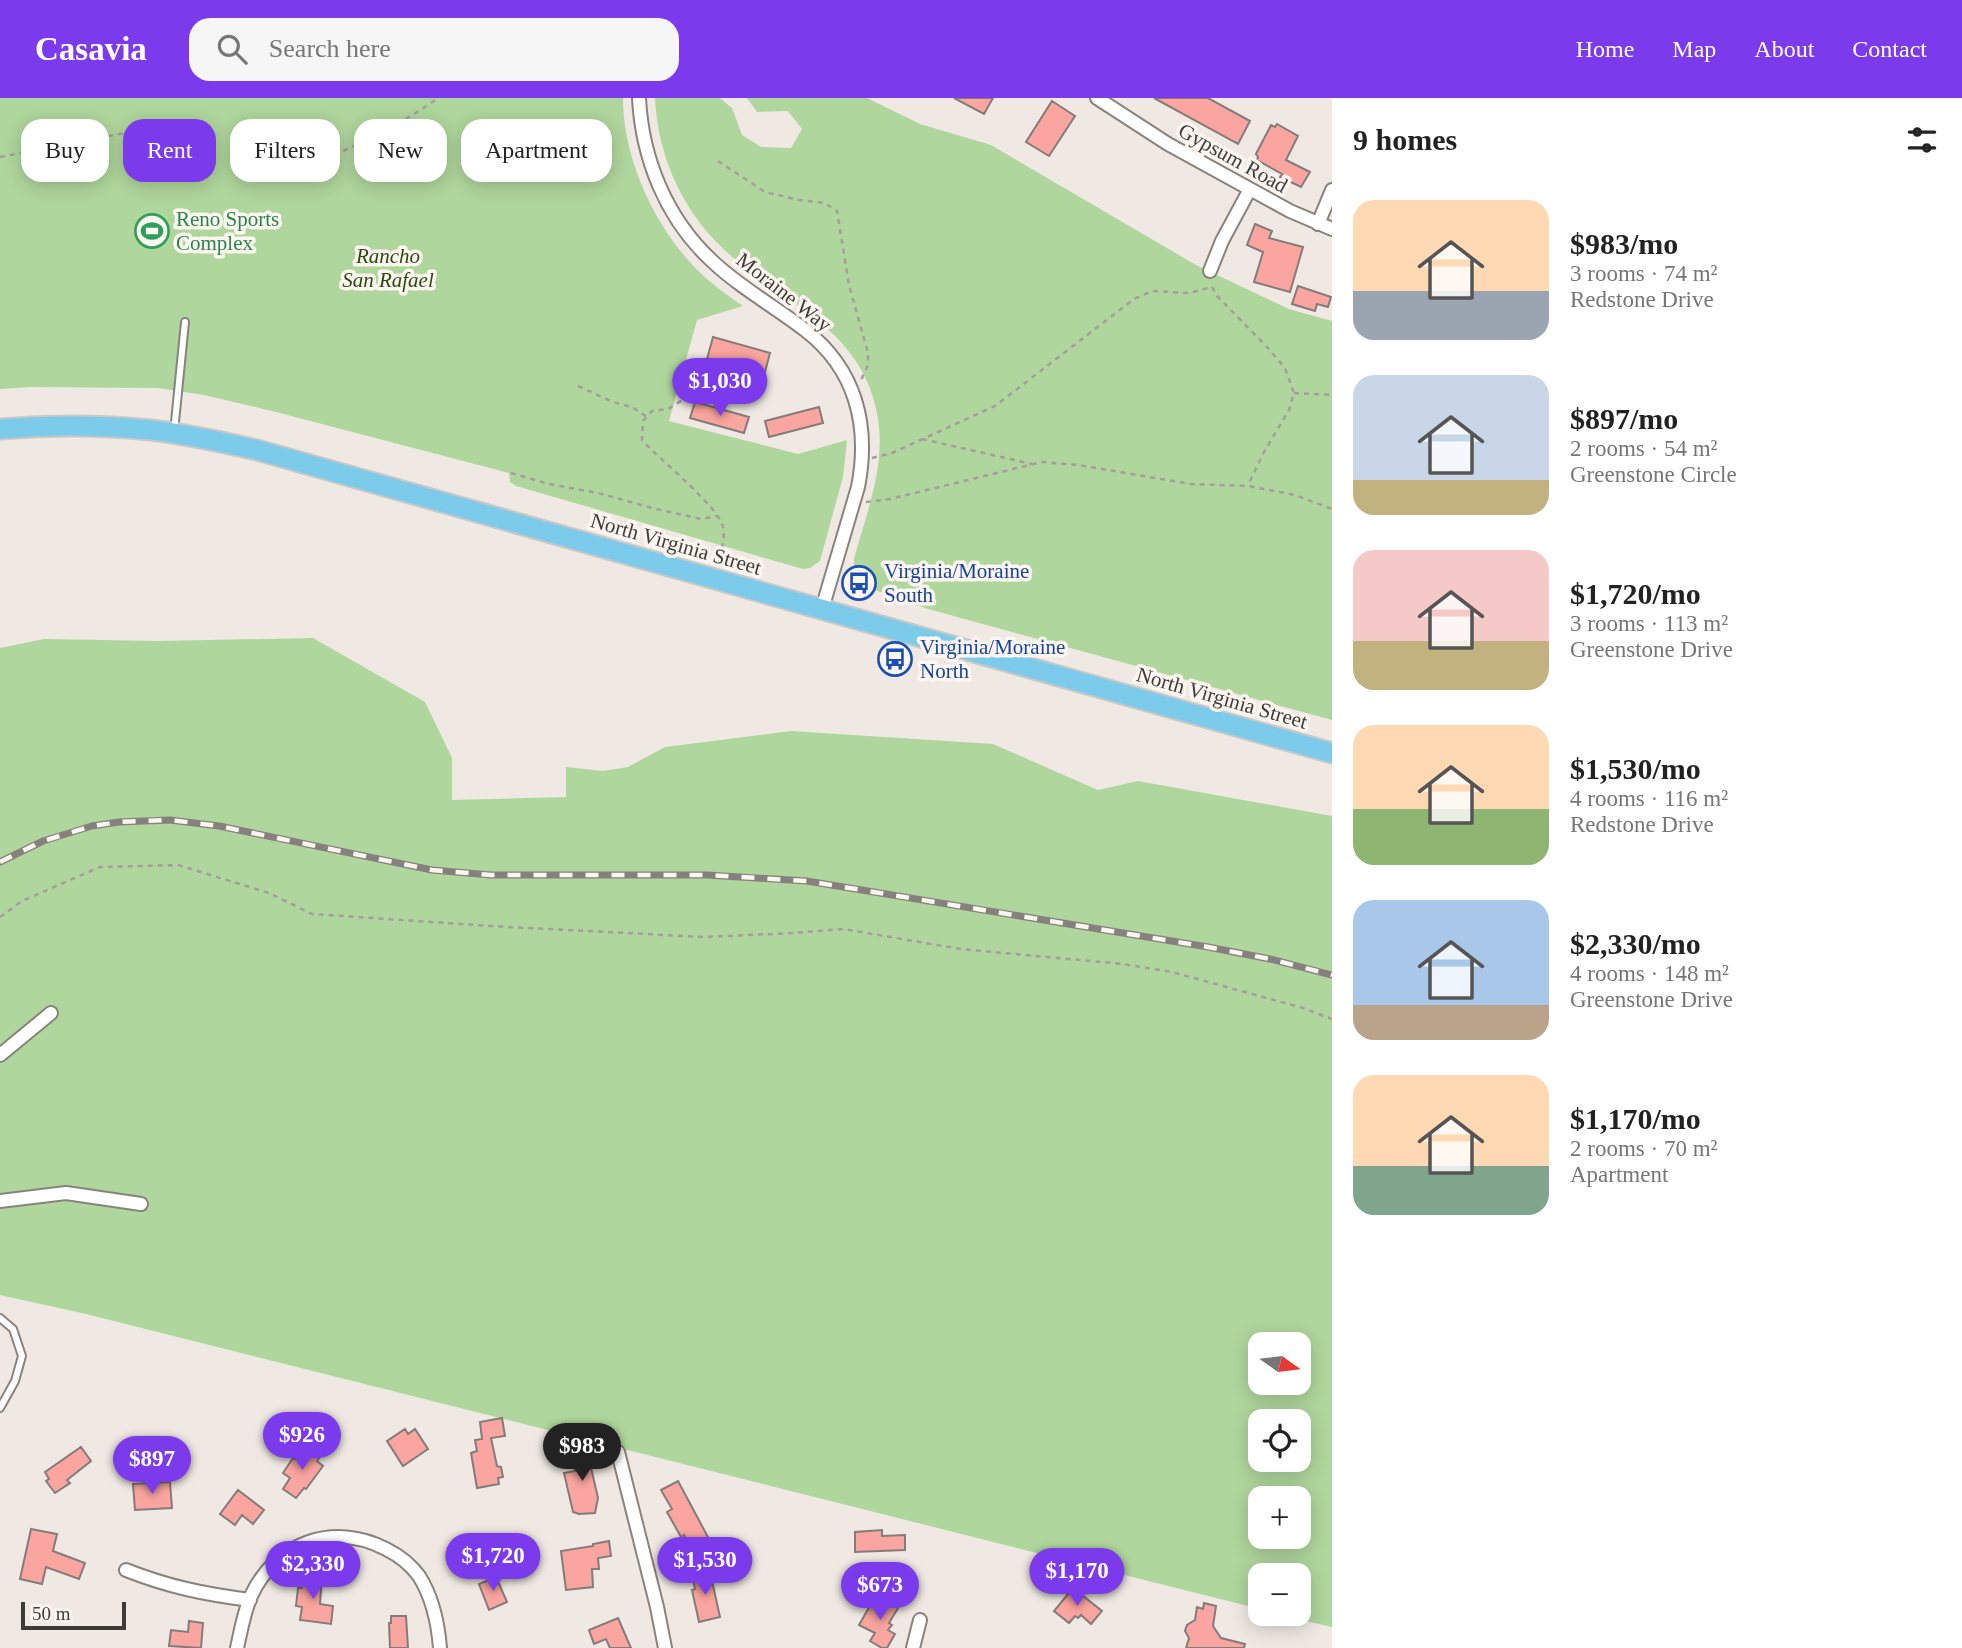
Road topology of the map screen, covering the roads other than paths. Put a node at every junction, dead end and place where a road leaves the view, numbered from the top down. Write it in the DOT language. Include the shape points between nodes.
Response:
graph roads {
  1 [pos="639,98"];
  2 [pos="1097,98"];
  3 [pos="1251,189"];
  4 [pos="1332,190"];
  5 [pos="1318,224"];
  6 [pos="1332,229"];
  7 [pos="1210,271"];
  8 [pos="185,322"];
  9 [pos="0,429"];
  10 [pos="173,434"];
  11 [pos="822,609"];
  12 [pos="1332,753"];
  13 [pos="51,1013"];
  14 [pos="0,1055"];
  15 [pos="0,1201"];
  16 [pos="141,1204"];
  17 [pos="0,1318"];
  18 [pos="0,1408"];
  19 [pos="618,1452"];
  20 [pos="126,1570"];
  21 [pos="250,1600"];
  22 [pos="920,1620"];
  23 [pos="237,1648"];
  24 [pos="440,1648"];
  25 [pos="665,1648"];
  26 [pos="914,1648"];
  1 -- 11 [label="street, Moraine Way" via="652,170 676,217 709,259 820,343 849,384 862,425 860,478"];
  2 -- 3 [label="street, Gypsum Road"];
  3 -- 5 [label="street, Gypsum Road"];
  3 -- 7 [label="street"];
  4 -- 5 [label="street"];
  5 -- 6 [label="street, Gypsum Road"];
  8 -- 10 [label="lane"];
  9 -- 10 [label="main road, North Virginia Street" via="117,427"];
  10 -- 11 [label="main road, North Virginia Street" via="284,457"];
  11 -- 12 [label="main road, North Virginia Street"];
  13 -- 14 [label="street"];
  15 -- 16 [label="street" via="66,1193"];
  17 -- 18 [label="lane" via="13,1329 22,1356"];
  19 -- 25 [label="street"];
  20 -- 21 [label="street" via="178,1588"];
  21 -- 23 [label="street"];
  21 -- 24 [label="street" via="262,1577 296,1547 333,1535 374,1542 395,1553 418,1575 436,1618"];
  22 -- 26 [label="street"];
}
